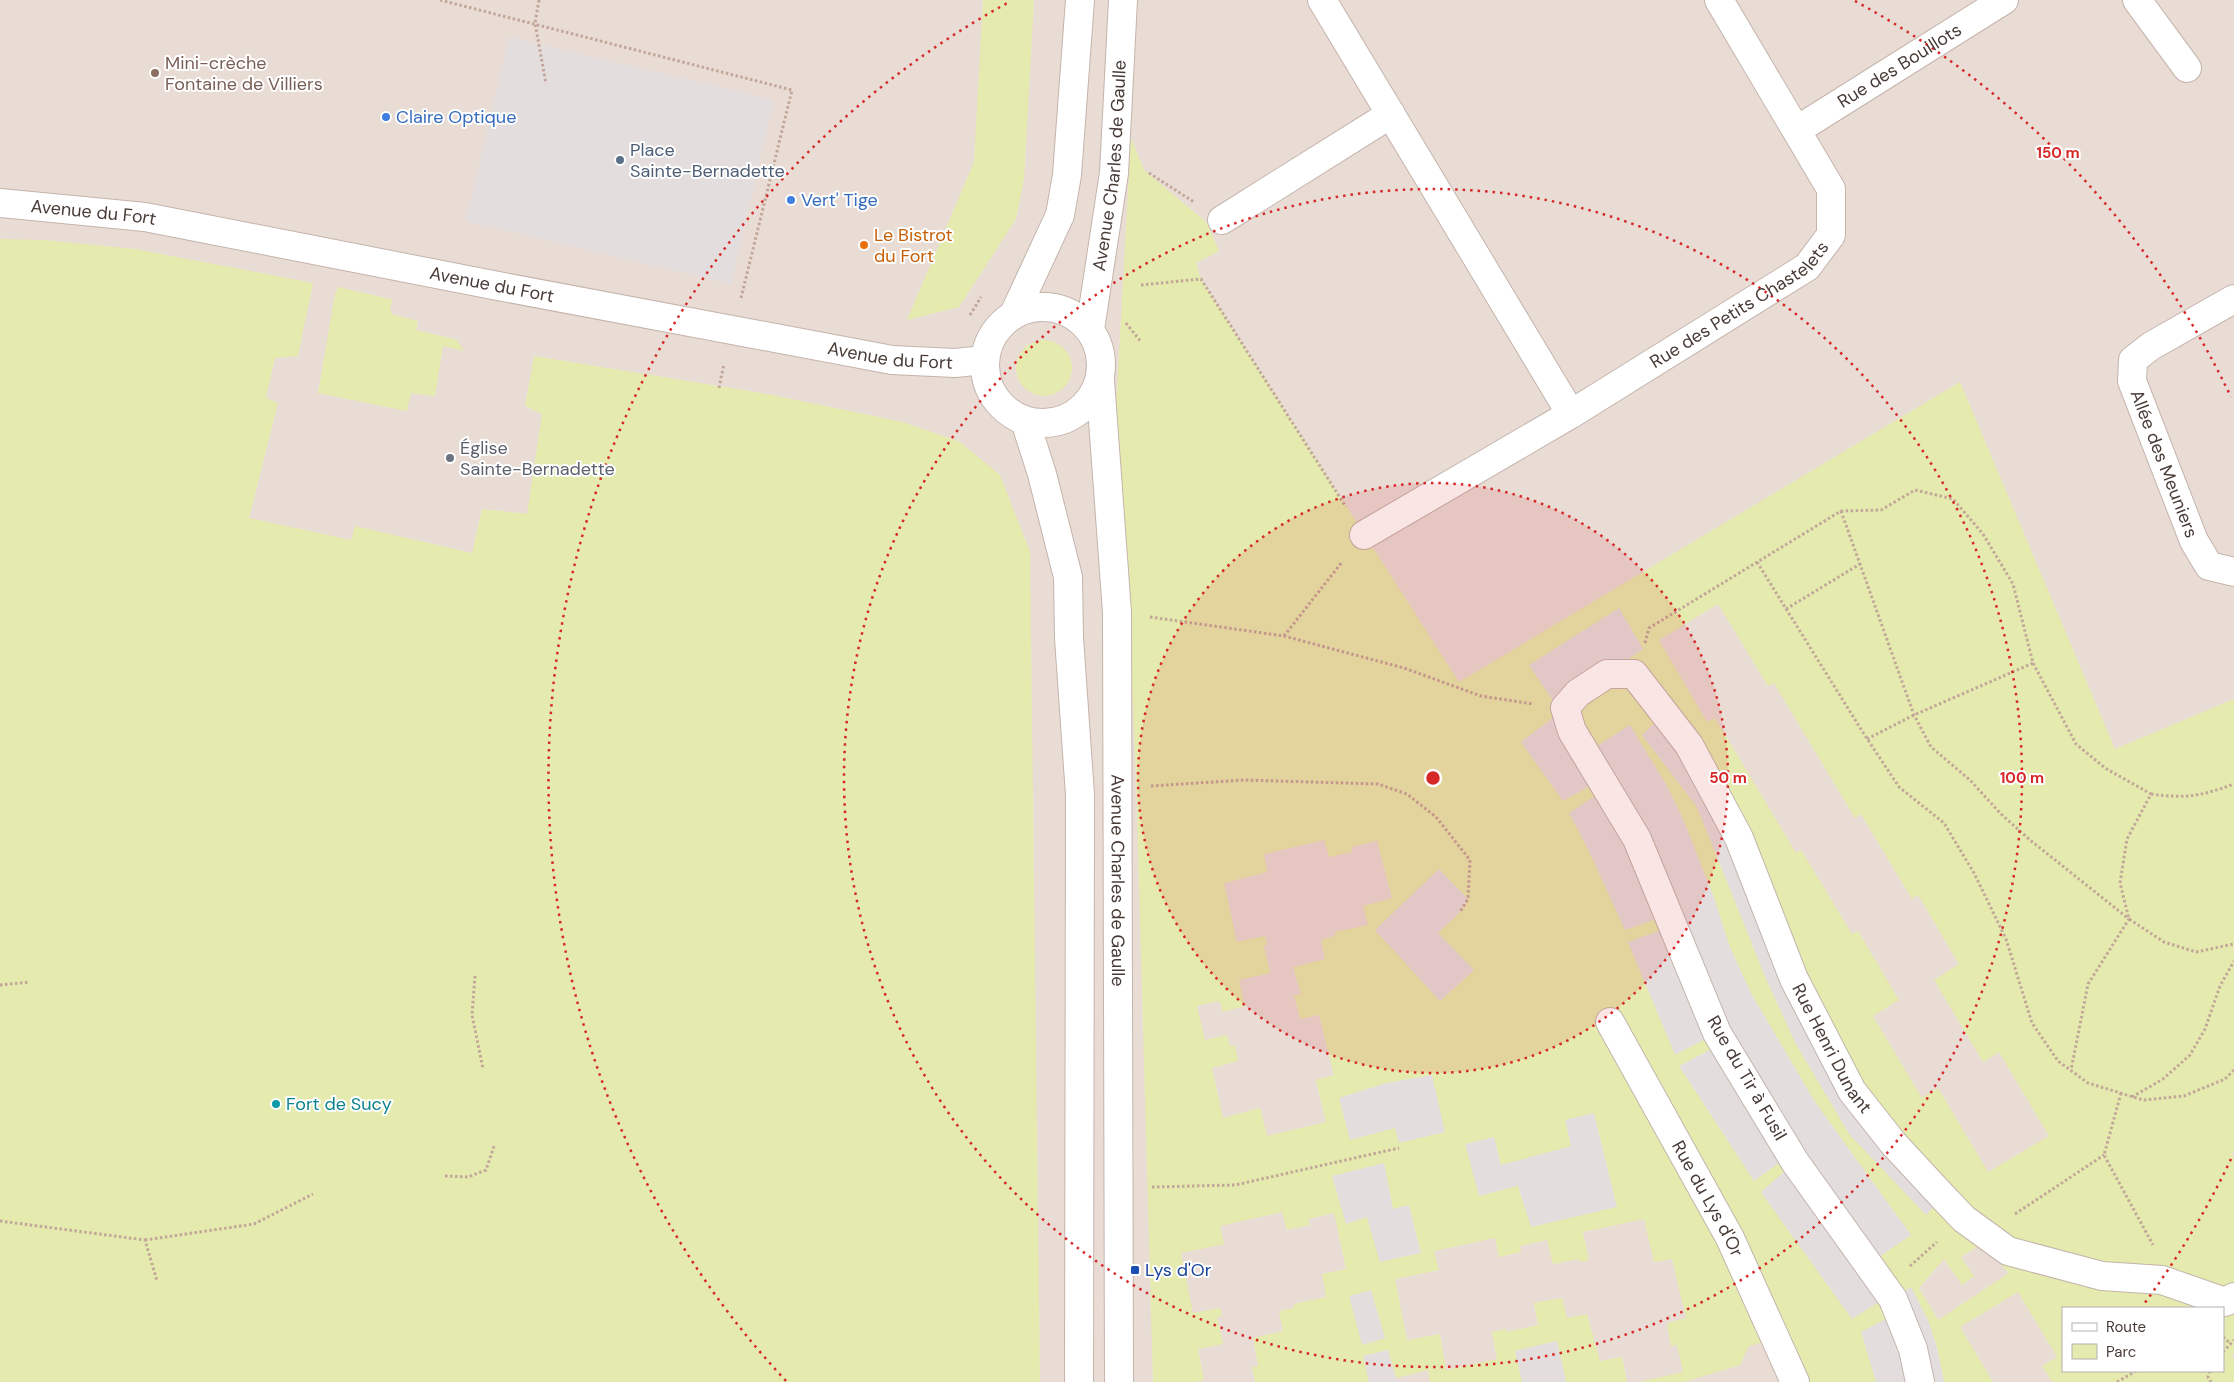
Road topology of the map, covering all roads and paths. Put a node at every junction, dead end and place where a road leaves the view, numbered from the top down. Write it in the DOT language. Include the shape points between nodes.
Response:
graph roads {
  1 [pos="440,0"];
  2 [pos="539,0"];
  3 [pos="1080,0"];
  4 [pos="1123,0"];
  5 [pos="1322,0"];
  6 [pos="1719,0"];
  7 [pos="2004,0"];
  8 [pos="2137,0"];
  9 [pos="535,23"];
  10 [pos="2187,68"];
  11 [pos="546,84"];
  12 [pos="1390,114"];
  13 [pos="1797,130"];
  14 [pos="1144,170"];
  15 [pos="0,203"];
  16 [pos="1222,220"];
  17 [pos="1141,285"];
  18 [pos="984,293"];
  19 [pos="2234,299"];
  20 [pos="1014,314"];
  21 [pos="970,315"];
  22 [pos="733,329"];
  23 [pos="1090,329"];
  24 [pos="984,360"];
  25 [pos="1100,380"];
  26 [pos="719,388"];
  27 [pos="1570,414"];
  28 [pos="1025,421"];
  29 [pos="1841,510"];
  30 [pos="1364,535"];
  31 [pos="1757,562"];
  32 [pos="1860,564"];
  33 [pos="2234,572"];
  34 [pos="1786,609"];
  35 [pos="1117,612"];
  36 [pos="1284,636"];
  37 [pos="2033,663"];
  38 [pos="1634,674"];
  39 [pos="1565,708"];
  40 [pos="1914,715"];
  41 [pos="1867,739"];
  42 [pos="2234,784"];
  43 [pos="1150,786"];
  44 [pos="2151,794"];
  45 [pos="1460,912"];
  46 [pos="2129,919"];
  47 [pos="2234,944"];
  48 [pos="2234,961"];
  49 [pos="474,976"];
  50 [pos="29,982"];
  51 [pos="0,985"];
  52 [pos="1610,1022"];
  53 [pos="483,1069"];
  54 [pos="2071,1070"];
  55 [pos="2234,1070"];
  56 [pos="2121,1093"];
  57 [pos="2132,1097"];
  58 [pos="494,1146"];
  59 [pos="1399,1148"];
  60 [pos="2104,1155"];
  61 [pos="445,1176"];
  62 [pos="1119,1188"];
  63 [pos="313,1194"];
  64 [pos="0,1221"];
  65 [pos="1975,1226"];
  66 [pos="146,1240"];
  67 [pos="2162,1280"];
  68 [pos="157,1281"];
  69 [pos="1885,1288"];
  70 [pos="2231,1304"];
  71 [pos="2224,1338"];
  72 [pos="2234,1340"];
  73 [pos="2231,1344"];
  74 [pos="2224,1351"];
  75 [pos="2135,1372"];
  76 [pos="2125,1380"];
  77 [pos="1079,1382"];
  78 [pos="1119,1382"];
  79 [pos="1795,1382"];
  80 [pos="1920,1382"];
  81 [pos="2117,1382"];
  1 -- 9 [label="path"];
  2 -- 9 [label="path"];
  3 -- 20 [label="street" via="1068,156 1060,215"];
  4 -- 23 [label="street, Avenue Charles de Gaulle" via="1114,173"];
  5 -- 12 [label="street"];
  6 -- 13 [label="street, Rue des Petits Chastelets"];
  7 -- 13 [label="street, Rue des Bouillots"];
  8 -- 10 [label="street"];
  9 -- 11 [label="path"];
  9 -- 22 [label="path" via="792,90"];
  12 -- 16 [label="street"];
  12 -- 27 [label="street"];
  13 -- 27 [label="street, Rue des Petits Chastelets" via="1831,189 1831,235 1807,267"];
  14 -- 16 [label="path"];
  15 -- 22 [label="street, Avenue du Fort" via="145,217"];
  17 -- 30 [label="path" via="1201,279"];
  18 -- 21 [label="path"];
  19 -- 33 [label="street, Allée des Meuniers" via="2151,346 2133,360 2132,381 2194,541 2209,566"];
  20 -- 23 [label="street" via="1041,306 1060,309 1076,316"];
  20 -- 24 [label="street" via="993,334"];
  22 -- 24 [label="street, Avenue du Fort" via="892,360 955,363"];
  22 -- 26 [label="path"];
  23 -- 25 [label="street" via="1102,362"];
  24 -- 28 [label="street" via="988,386 996,401 1009,414"];
  25 -- 28 [label="street" via="1092,397 1071,416 1044,424"];
  25 -- 35 [label="street, Avenue Charles de Gaulle"];
  27 -- 30 [label="street, Rue des Petits Chastelets"];
  28 -- 77 [label="street" via="1068,577 1080,796"];
  29 -- 31 [label="path"];
  29 -- 32 [label="path"];
  29 -- 37 [label="path" via="1881,510 1915,490 1953,499 1984,534 2013,584"];
  30 -- 36 [label="path"];
  31 -- 34 [label="path"];
  31 -- 38 [label="path" via="1649,628"];
  32 -- 34 [label="path"];
  32 -- 40 [label="path"];
  34 -- 41 [label="path"];
  35 -- 36 [label="path"];
  35 -- 62 [label="street, Avenue Charles de Gaulle"];
  36 -- 39 [label="path" via="1404,668 1481,696"];
  37 -- 40 [label="path"];
  37 -- 44 [label="path" via="2076,744 2105,768"];
  38 -- 39 [label="street" via="1607,674 1578,692"];
  38 -- 65 [label="street, Rue Henri Dunant" via="1689,745 1739,838 1794,979 1852,1091 1893,1144"];
  39 -- 69 [label="street, Rue du Tir à Fusil" via="1572,731 1637,839 1718,1033 1795,1162"];
  40 -- 41 [label="path"];
  40 -- 46 [label="path" via="1931,747 1970,780 2001,814"];
  41 -- 54 [label="path" via="1899,787 1944,823 1974,873 2006,939 2032,1023 2058,1061"];
  42 -- 44 [label="path" via="2209,793 2179,798"];
  43 -- 45 [label="path" via="1263,780 1378,784 1407,794 1436,817 1470,860 1468,899"];
  44 -- 46 [label="path" via="2127,839 2120,883"];
  46 -- 47 [label="path" via="2164,942 2196,952"];
  46 -- 54 [label="path" via="2088,984"];
  48 -- 57 [label="path" via="2220,986 2205,1029 2190,1055 2163,1079"];
  49 -- 53 [label="path" via="472,1015"];
  50 -- 51 [label="path"];
  52 -- 79 [label="street, Rue du Lys d'Or" via="1730,1238"];
  54 -- 56 [label="path" via="2088,1083"];
  55 -- 57 [label="path" via="2225,1079 2184,1096 2143,1100"];
  56 -- 57 [label="path"];
  56 -- 60 [label="path"];
  58 -- 61 [label="path" via="486,1170 468,1177"];
  59 -- 62 [label="path" via="1235,1185"];
  60 -- 65 [label="path"];
  60 -- 67 [label="path" via="2155,1249"];
  62 -- 78 [label="street, Avenue Charles de Gaulle"];
  63 -- 66 [label="path" via="254,1224"];
  64 -- 66 [label="path"];
  65 -- 67 [label="street, Rue Henri Dunant" via="2008,1251 2102,1276"];
  65 -- 69 [label="path"];
  66 -- 68 [label="path"];
  67 -- 70 [label="street, Rue Henri Dunant"];
  69 -- 80 [label="street, Rue du Tir à Fusil" via="1899,1311 1913,1349"];
  71 -- 73 [label="path"];
  72 -- 73 [label="path"];
  73 -- 74 [label="path"];
  75 -- 76 [label="path"];
  76 -- 81 [label="path"];
}
